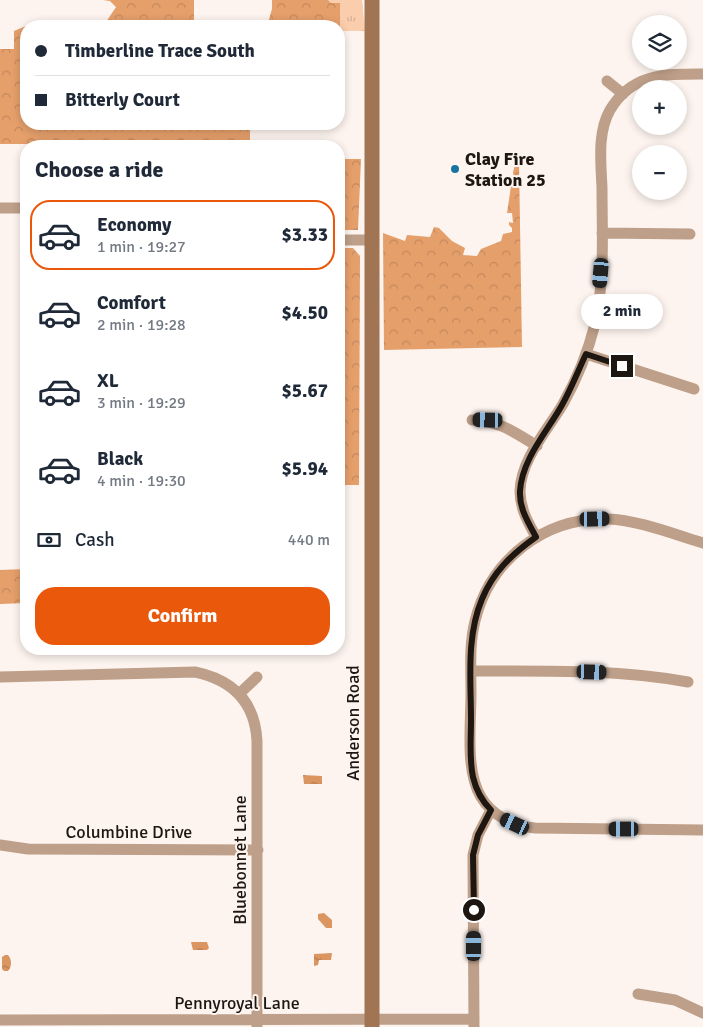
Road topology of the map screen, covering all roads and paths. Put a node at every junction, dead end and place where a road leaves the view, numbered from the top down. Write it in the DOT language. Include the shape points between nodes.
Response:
graph roads {
  1 [pos="372,0"];
  2 [pos="703,74"];
  3 [pos="608,81"];
  4 [pos="622,94"];
  5 [pos="0,208"];
  6 [pos="20,208"];
  7 [pos="602,233"];
  8 [pos="690,234"];
  9 [pos="345,240"];
  10 [pos="372,240"];
  11 [pos="586,354"];
  12 [pos="694,390"];
  13 [pos="472,420"];
  14 [pos="537,446"];
  15 [pos="536,537"];
  16 [pos="703,542"];
  17 [pos="471,671"];
  18 [pos="0,677"];
  19 [pos="257,677"];
  20 [pos="688,682"];
  21 [pos="241,696"];
  22 [pos="491,810"];
  23 [pos="703,830"];
  24 [pos="0,845"];
  25 [pos="258,850"];
  26 [pos="638,994"];
  27 [pos="703,1013"];
  28 [pos="0,1020"];
  29 [pos="474,1023"];
  30 [pos="258,1024"];
  31 [pos="372,1024"];
  1 -- 10 [label="street, Anderson Road"];
  2 -- 4 [label="street" via="652,77"];
  3 -- 4 [label="street"];
  4 -- 7 [label="street" via="610,112 603,132"];
  5 -- 6 [label="street"];
  7 -- 8 [label="street"];
  7 -- 11 [label="street" via="598,307"];
  9 -- 10 [label="street"];
  10 -- 31 [label="street, Anderson Road"];
  11 -- 12 [label="street"];
  11 -- 14 [label="street"];
  13 -- 14 [label="street" via="498,423"];
  14 -- 15 [label="street" via="525,468 520,490 523,513"];
  15 -- 16 [label="street" via="568,524 608,519"];
  15 -- 17 [label="street" via="503,564 487,587 473,628"];
  17 -- 20 [label="street" via="605,672"];
  17 -- 22 [label="street" via="471,765 481,797"];
  18 -- 21 [label="street" via="194,672 222,681"];
  19 -- 21 [label="street"];
  21 -- 25 [label="street, Bluebonnet Lane" via="257,729"];
  22 -- 23 [label="street" via="515,824 535,828"];
  22 -- 29 [label="street" via="478,835 473,855"];
  24 -- 25 [label="street, Columbine Drive" via="28,850"];
  25 -- 30 [label="street, Bluebonnet Lane"];
  26 -- 27 [label="street" via="675,1000"];
  28 -- 30 [label="street, Pennyroyal Lane"];
  29 -- 31 [label="street, Pennyroyal Lane"];
  30 -- 31 [label="street, Pennyroyal Lane"];
}
